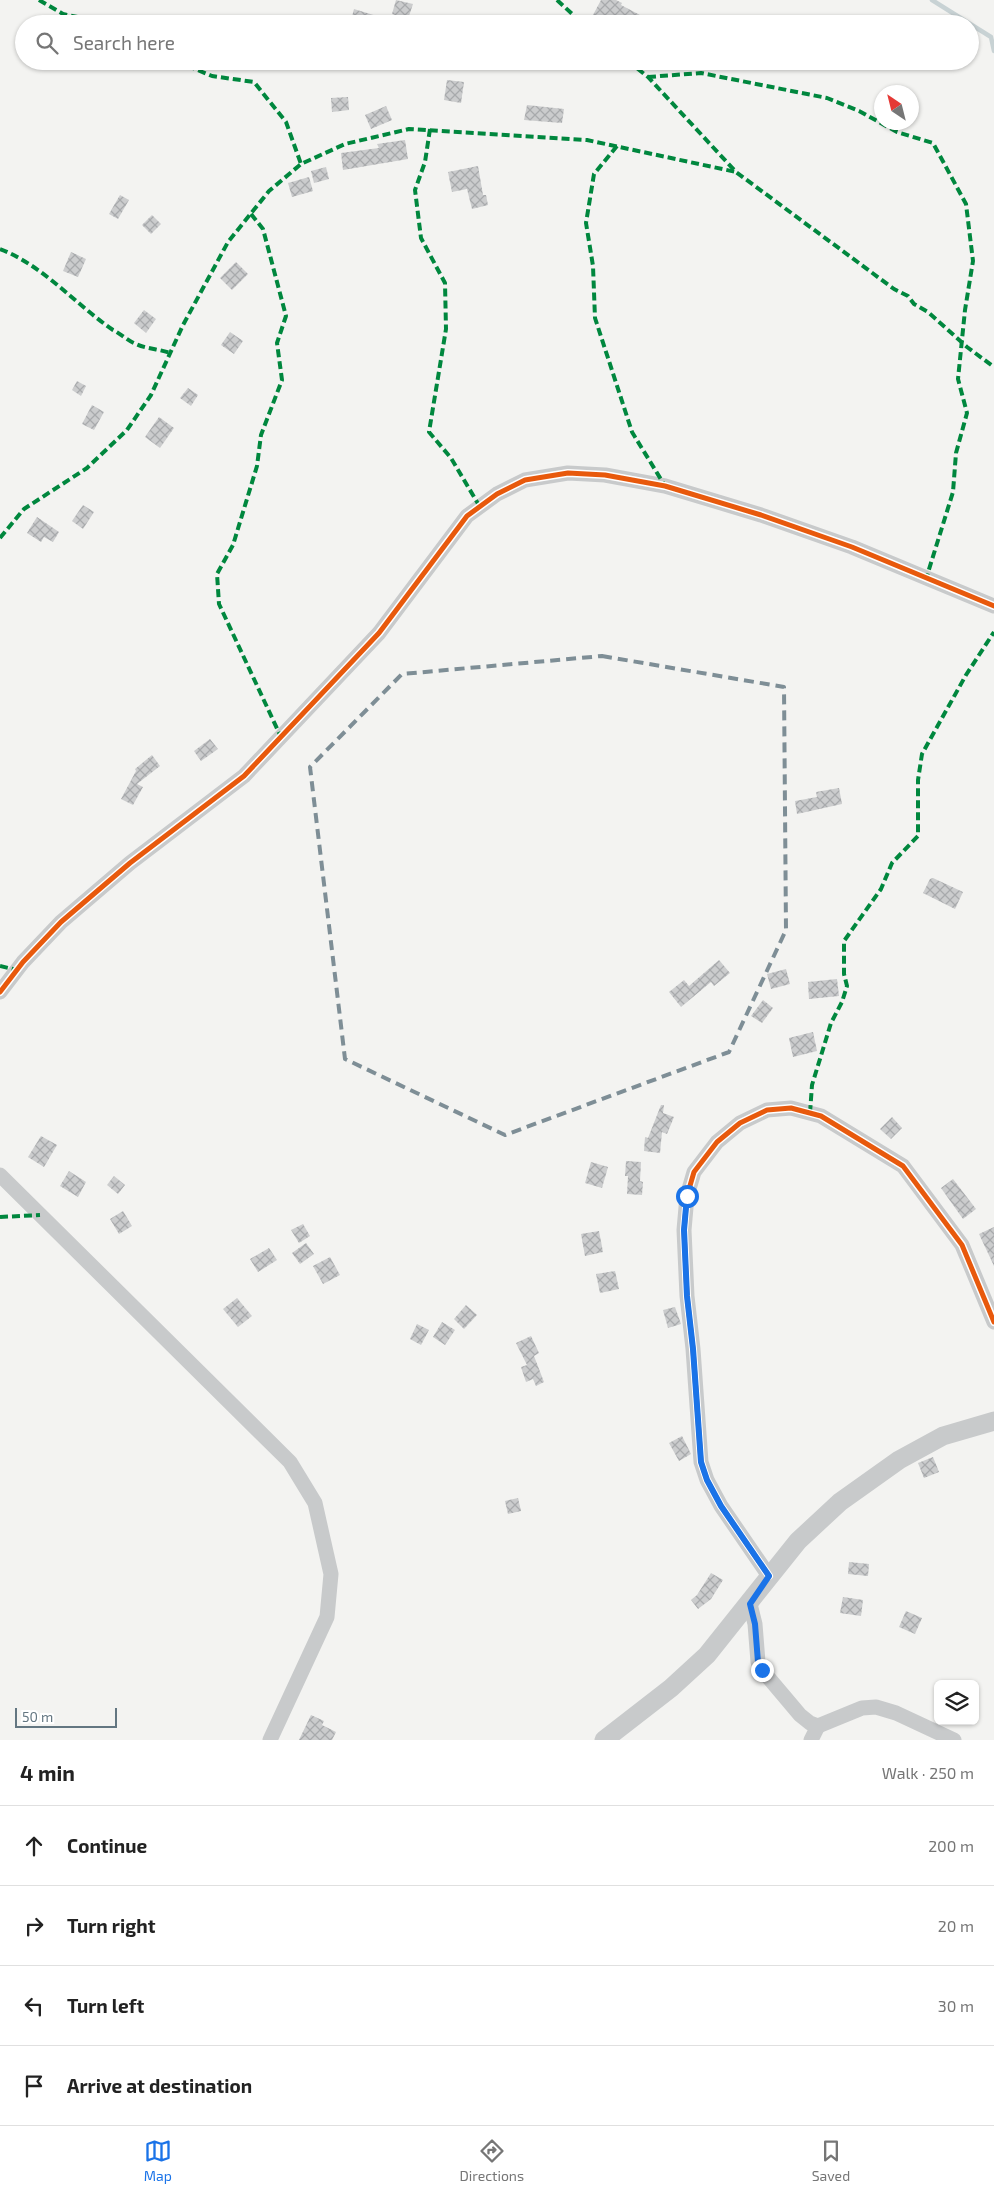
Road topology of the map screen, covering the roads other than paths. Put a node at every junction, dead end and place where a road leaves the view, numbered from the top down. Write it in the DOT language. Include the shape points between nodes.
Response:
graph roads {
  1 [pos="994,606"];
  2 [pos="0,992"];
  3 [pos="0,1175"];
  4 [pos="994,1322"];
  5 [pos="994,1422"];
  6 [pos="769,1576"];
  7 [pos="750,1604"];
  8 [pos="818,1726"];
  9 [pos="270,1740"];
  10 [pos="604,1740"];
  11 [pos="811,1740"];
  12 [pos="954,1740"];
  1 -- 2 [label="street" via="852,547 665,486 605,475 568,474 525,480 496,494 467,516 379,633 244,776 130,863 61,922"];
  3 -- 9 [label="street" via="290,1462 315,1504 331,1574 326,1617"];
  4 -- 6 [label="street" via="962,1245 903,1166 821,1116 791,1108 767,1110 740,1122 717,1142 694,1172 687,1196 684,1230 701,1462 721,1506"];
  5 -- 6 [label="street" via="943,1436 867,1481 798,1542"];
  6 -- 7 [label="street"];
  7 -- 8 [label="street" via="758,1662 762,1670 800,1715"];
  7 -- 10 [label="street" via="707,1655 671,1688"];
  8 -- 11 [label="street"];
  8 -- 12 [label="street" via="862,1708 876,1707"];
}
